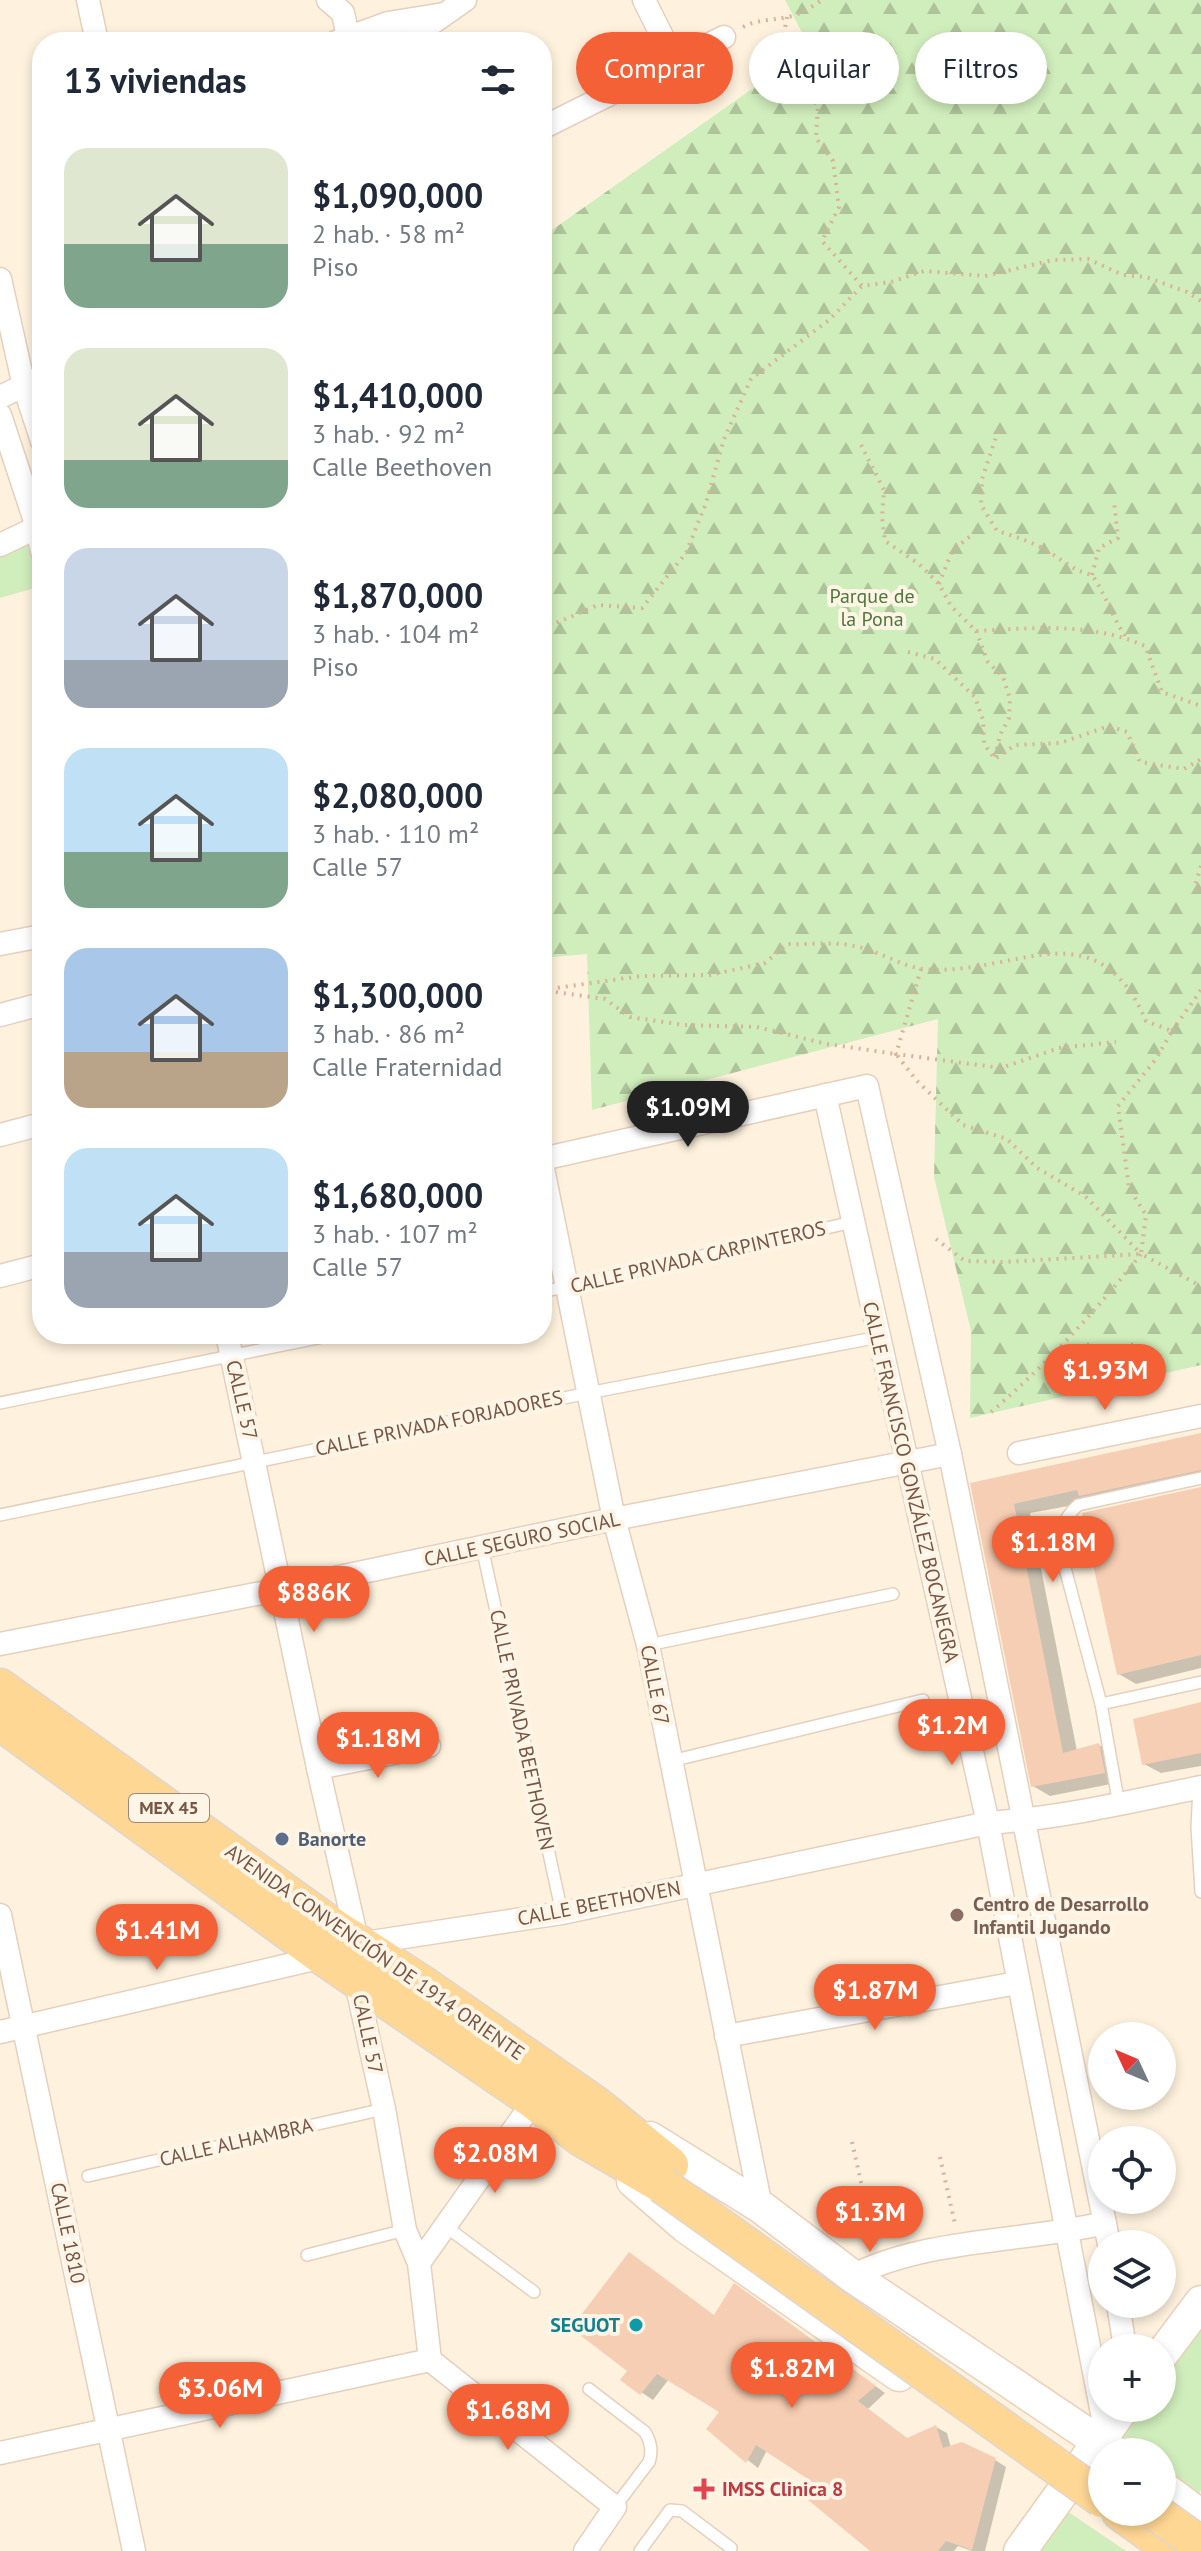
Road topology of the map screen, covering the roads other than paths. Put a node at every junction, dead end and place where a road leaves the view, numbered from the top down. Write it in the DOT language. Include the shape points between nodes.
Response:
graph roads {
  1 [pos="88,0"];
  2 [pos="328,0"];
  3 [pos="644,0"];
  4 [pos="453,5"];
  5 [pos="95,32"];
  6 [pos="344,32"];
  7 [pos="366,32"];
  8 [pos="418,32"];
  9 [pos="660,32"];
  10 [pos="590,104"];
  11 [pos="552,123"];
  12 [pos="0,279"];
  13 [pos="32,379"];
  14 [pos="32,382"];
  15 [pos="0,397"];
  16 [pos="0,415"];
  17 [pos="32,438"];
  18 [pos="5,448"];
  19 [pos="32,508"];
  20 [pos="32,530"];
  21 [pos="0,545"];
  22 [pos="32,938"];
  23 [pos="0,944"];
  24 [pos="32,1007"];
  25 [pos="0,1015"];
  26 [pos="825,1095"];
  27 [pos="32,1127"];
  28 [pos="0,1135"];
  29 [pos="552,1160"];
  30 [pos="552,1214"];
  31 [pos="853,1222"];
  32 [pos="32,1268"];
  33 [pos="0,1276"];
  34 [pos="566,1288"];
  35 [pos="552,1290"];
  36 [pos="879,1337"];
  37 [pos="230,1345"];
  38 [pos="588,1393"];
  39 [pos="0,1403"];
  40 [pos="1201,1416"];
  41 [pos="1019,1453"];
  42 [pos="950,1454"];
  43 [pos="255,1461"];
  44 [pos="908,1463"];
  45 [pos="1201,1478"];
  46 [pos="0,1515"];
  47 [pos="614,1519"];
  48 [pos="482,1547"];
  49 [pos="282,1589"];
  50 [pos="893,1594"];
  51 [pos="0,1644"];
  52 [pos="648,1645"];
  53 [pos="1201,1682"];
  54 [pos="0,1687"];
  55 [pos="923,1700"];
  56 [pos="1101,1704"];
  57 [pos="0,1722"];
  58 [pos="429,1746"];
  59 [pos="671,1761"];
  60 [pos="318,1768"];
  61 [pos="1200,1787"];
  62 [pos="1119,1805"];
  63 [pos="1023,1821"];
  64 [pos="988,1823"];
  65 [pos="1199,1826"];
  66 [pos="696,1884"];
  67 [pos="1201,1892"];
  68 [pos="562,1913"];
  69 [pos="0,1915"];
  70 [pos="323,1957"];
  71 [pos="357,1961"];
  72 [pos="1017,1983"];
  73 [pos="24,2027"];
  74 [pos="0,2032"];
  75 [pos="726,2036"];
  76 [pos="534,2101"];
  77 [pos="595,2104"];
  78 [pos="384,2109"];
  79 [pos="581,2138"];
  80 [pos="666,2175"];
  81 [pos="88,2176"];
  82 [pos="761,2207"];
  83 [pos="444,2226"];
  84 [pos="405,2230"];
  85 [pos="1106,2230"];
  86 [pos="1066,2232"];
  87 [pos="1088,2233"];
  88 [pos="307,2255"];
  89 [pos="419,2263"];
  90 [pos="865,2269"];
  91 [pos="534,2292"];
  92 [pos="1201,2302"];
  93 [pos="1176,2335"];
  94 [pos="430,2360"];
  95 [pos="1019,2387"];
  96 [pos="589,2389"];
  97 [pos="977,2430"];
  98 [pos="110,2431"];
  99 [pos="1102,2438"];
  100 [pos="1102,2438"];
  101 [pos="1108,2438"];
  102 [pos="0,2453"];
  103 [pos="1088,2464"];
  104 [pos="1088,2489"];
  105 [pos="1063,2490"];
  106 [pos="1176,2500"];
  107 [pos="615,2507"];
  108 [pos="1176,2517"];
  109 [pos="1201,2522"];
  110 [pos="1140,2526"];
  111 [pos="731,2548"];
  112 [pos="134,2551"];
  113 [pos="585,2551"];
  114 [pos="640,2551"];
  115 [pos="1020,2551"];
  116 [pos="1151,2551"];
  117 [pos="1176,2551"];
  1 -- 5 [label="street"];
  2 -- 6 [label="street" via="343,13"];
  3 -- 9 [label="street"];
  4 -- 7 [label="street"];
  4 -- 8 [label="street"];
  10 -- 11 [label="street"];
  12 -- 13 [label="street"];
  14 -- 15 [label="street"];
  16 -- 18 [label="street"];
  17 -- 18 [label="street"];
  18 -- 19 [label="street"];
  20 -- 21 [label="street"];
  22 -- 23 [label="street"];
  24 -- 25 [label="street"];
  26 -- 29 [label="street"];
  26 -- 31 [label="street, CALLE FRANCISCO GONZÁLEZ BOCANEGRA"];
  26 -- 42 [label="street, CALLE FRANCISCO GONZÁLEZ BOCANEGRA" via="867,1086"];
  27 -- 28 [label="street"];
  30 -- 34 [label="street, CALLE 67"];
  31 -- 34 [label="lane, CALLE PRIVADA CARPINTEROS"];
  31 -- 36 [label="street, CALLE FRANCISCO GONZÁLEZ BOCANEGRA"];
  32 -- 33 [label="street"];
  34 -- 35 [label="lane, CALLE PRIVADA CARPINTEROS"];
  34 -- 38 [label="street, CALLE 67"];
  36 -- 38 [label="lane, CALLE PRIVADA FORJADORES"];
  36 -- 44 [label="street, CALLE FRANCISCO GONZÁLEZ BOCANEGRA"];
  37 -- 39 [label="lane"];
  37 -- 43 [label="street, CALLE 57"];
  38 -- 43 [label="lane, CALLE PRIVADA FORJADORES"];
  38 -- 47 [label="street, CALLE 67"];
  40 -- 41 [label="street"];
  42 -- 44 [label="street, CALLE SEGURO SOCIAL"];
  42 -- 63 [label="street, CALLE FRANCISCO GONZÁLEZ BOCANEGRA"];
  43 -- 46 [label="lane, CALLE PRIVADA FORJADORES"];
  43 -- 49 [label="street, CALLE 57"];
  44 -- 47 [label="street, CALLE SEGURO SOCIAL"];
  44 -- 64 [label="street, CALLE FRANCISCO GONZÁLEZ BOCANEGRA"];
  45 -- 56 [label="lane" via="1078,1505 1067,1516 1060,1532 1061,1553"];
  47 -- 48 [label="street, CALLE SEGURO SOCIAL"];
  47 -- 52 [label="street, CALLE 67"];
  48 -- 49 [label="street, CALLE SEGURO SOCIAL"];
  48 -- 68 [label="lane, CALLE PRIVADA BEETHOVEN"];
  49 -- 51 [label="street, CALLE SEGURO SOCIAL"];
  49 -- 60 [label="street, CALLE 57"];
  50 -- 52 [label="lane"];
  52 -- 59 [label="street, CALLE 67"];
  53 -- 56 [label="lane"];
  54 -- 71 [label="main road, AVENIDA CONVENCIÓN DE 1914 ORIENTE / MEX 45"];
  55 -- 59 [label="lane"];
  56 -- 62 [label="lane"];
  57 -- 70 [label="main road, AVENIDA CONVENCIÓN DE 1914 ORIENTE / MEX 45"];
  58 -- 60 [label="street"];
  59 -- 66 [label="street, CALLE 67"];
  60 -- 71 [label="street, CALLE 57"];
  61 -- 62 [label="street, CALLE BEETHOVEN"];
  61 -- 65 [label="lane"];
  62 -- 63 [label="street, CALLE BEETHOVEN"];
  63 -- 64 [label="street, CALLE BEETHOVEN"];
  63 -- 85 [label="street, CALLE FRANCISCO GONZÁLEZ BOCANEGRA"];
  64 -- 66 [label="street, CALLE BEETHOVEN"];
  64 -- 72 [label="street, CALLE FRANCISCO GONZÁLEZ BOCANEGRA"];
  65 -- 67 [label="lane"];
  66 -- 68 [label="street, CALLE BEETHOVEN"];
  66 -- 75 [label="street, CALLE 67"];
  68 -- 71 [label="street, CALLE BEETHOVEN"];
  69 -- 73 [label="street, CALLE 1810"];
  70 -- 71 [label="main road, AVENIDA CONVENCIÓN DE 1914 ORIENTE / MEX 45"];
  70 -- 73 [label="street"];
  71 -- 76 [label="main road, AVENIDA CONVENCIÓN DE 1914 ORIENTE / MEX 45"];
  71 -- 77 [label="main road, AVENIDA CONVENCIÓN DE 1914 ORIENTE / MEX 45" via="424,1985"];
  71 -- 78 [label="street, CALLE 57"];
  72 -- 75 [label="street"];
  72 -- 86 [label="street, CALLE FRANCISCO GONZÁLEZ BOCANEGRA"];
  73 -- 74 [label="street"];
  73 -- 98 [label="street, CALLE 1810"];
  75 -- 82 [label="street, CALLE 67"];
  76 -- 79 [label="main road, AVENIDA CONVENCIÓN DE 1914 ORIENTE / MEX 45"];
  76 -- 83 [label="street"];
  77 -- 80 [label="main road, AVENIDA CONVENCIÓN DE 1914 ORIENTE / MEX 45"];
  77 -- 82 [label="main road, AVENIDA CONVENCIÓN DE 1914 ORIENTE"];
  78 -- 81 [label="lane, CALLE ALHAMBRA"];
  78 -- 84 [label="street, CALLE 57"];
  79 -- 80 [label="main road, AVENIDA CONVENCIÓN DE 1914 ORIENTE / MEX 45"];
  79 -- 97 [label="main road, AVENIDA CONVENCIÓN DE 1914 ORIENTE" via="686,2227"];
  80 -- 99 [label="main road, AVENIDA CONVENCIÓN DE 1914 ORIENTE / MEX 45"];
  80 -- 104 [label="main road, AVENIDA CONVENCIÓN DE 1914 ORIENTE / MEX 45, bridge"];
  82 -- 90 [label="main road, AVENIDA CONVENCIÓN DE 1914 ORIENTE"];
  83 -- 89 [label="street"];
  83 -- 91 [label="lane"];
  84 -- 88 [label="lane"];
  84 -- 89 [label="street, CALLE 57"];
  86 -- 87 [label="street"];
  86 -- 90 [label="street" via="959,2246"];
  86 -- 101 [label="street, CALLE FRANCISCO GONZÁLEZ BOCANEGRA"];
  89 -- 94 [label="street, CALLE 57"];
  90 -- 95 [label="main road, AVENIDA CONVENCIÓN DE 1914 ORIENTE"];
  92 -- 93 [label="main road"];
  94 -- 98 [label="street"];
  94 -- 107 [label="street"];
  95 -- 97 [label="main road" via="1019,2397 1004,2421 985,2432"];
  95 -- 100 [label="main road, AVENIDA CONVENCIÓN DE 1914 ORIENTE"];
  96 -- 107 [label="lane" via="650,2441 649,2462"];
  97 -- 105 [label="main road, AVENIDA CONVENCIÓN DE 1914 ORIENTE"];
  98 -- 102 [label="street"];
  98 -- 112 [label="street, CALLE 1810"];
  103 -- 105 [label="main road"];
  105 -- 115 [label="main road"];
  105 -- 116 [label="main road, AVENIDA CONVENCIÓN DE 1914 ORIENTE"];
  106 -- 109 [label="main road"];
  107 -- 113 [label="street"];
  108 -- 109 [label="main road, bridge"];
  109 -- 117 [label="main road"];
  110 -- 117 [label="main road"];
  111 -- 114 [label="lane" via="682,2511 670,2510"];
}
